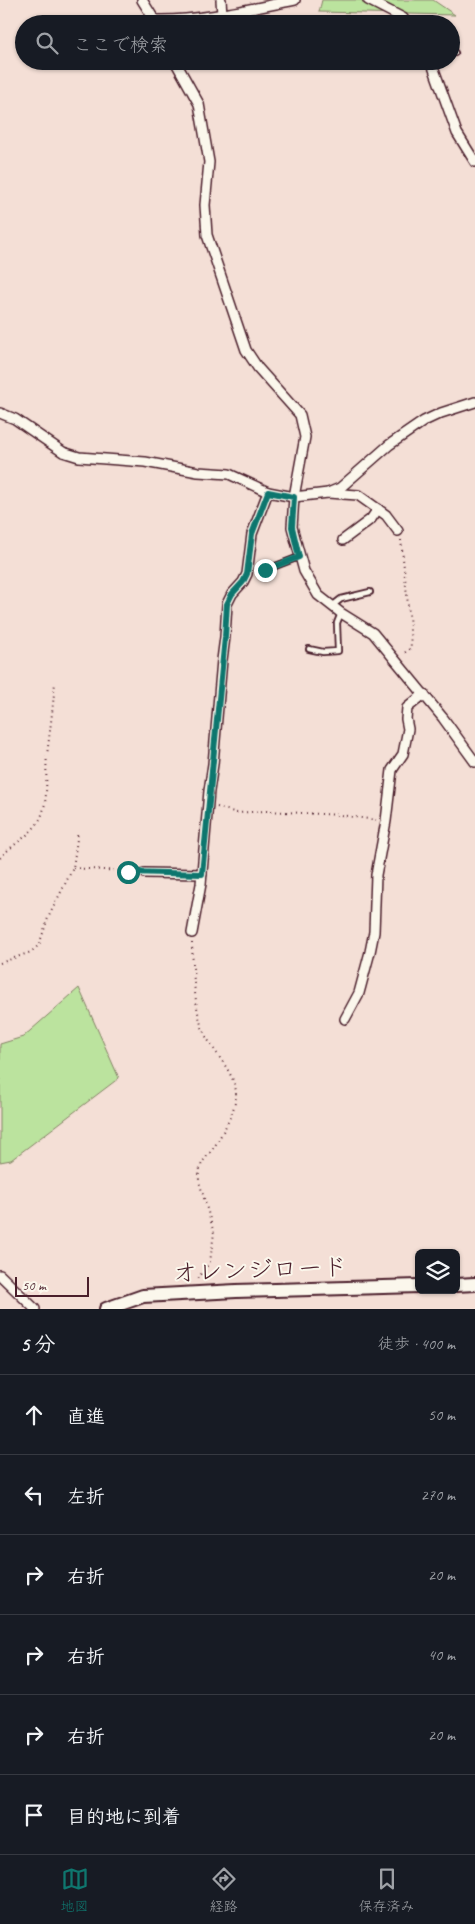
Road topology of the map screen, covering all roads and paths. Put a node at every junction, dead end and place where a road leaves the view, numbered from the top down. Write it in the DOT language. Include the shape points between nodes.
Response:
graph roads {
  1 [pos="142,0"];
  2 [pos="222,0"];
  3 [pos="295,0"];
  4 [pos="368,0"];
  5 [pos="278,2"];
  6 [pos="222,14"];
  7 [pos="152,15"];
  8 [pos="214,15"];
  9 [pos="397,15"];
  10 [pos="180,70"];
  11 [pos="433,70"];
  12 [pos="475,162"];
  13 [pos="475,402"];
  14 [pos="0,413"];
  15 [pos="268,492"];
  16 [pos="328,493"];
  17 [pos="294,497"];
  18 [pos="378,509"];
  19 [pos="398,531"];
  20 [pos="342,540"];
  21 [pos="299,557"];
  22 [pos="265,570"];
  23 [pos="370,592"];
  24 [pos="332,606"];
  25 [pos="341,613"];
  26 [pos="309,649"];
  27 [pos="396,660"];
  28 [pos="54,682"];
  29 [pos="424,694"];
  30 [pos="475,762"];
  31 [pos="207,805"];
  32 [pos="386,821"];
  33 [pos="78,832"];
  34 [pos="0,858"];
  35 [pos="73,868"];
  36 [pos="132,872"];
  37 [pos="144,873"];
  38 [pos="202,874"];
  39 [pos="131,882"];
  40 [pos="192,933"];
  41 [pos="0,962"];
  42 [pos="345,1019"];
  43 [pos="0,1275"];
  44 [pos="475,1284"];
  45 [pos="460,1285"];
  46 [pos="415,1286"];
  47 [pos="194,1293"];
  48 [pos="35,1309"];
  49 [pos="106,1309"];
  1 -- 7 [label="street"];
  2 -- 6 [label="street"];
  3 -- 5 [label="street"];
  4 -- 9 [label="street"];
  5 -- 6 [label="street"];
  6 -- 8 [label="street"];
  10 -- 17 [label="street" via="200,104 209,162 206,235 244,342 258,368 300,415 305,437"];
  11 -- 12 [label="street" via="457,133"];
  13 -- 16 [label="street" via="424,420 389,445 340,488"];
  14 -- 15 [label="street" via="15,419 64,452 79,457 229,474"];
  15 -- 17 [label="street"];
  15 -- 31 [label="street" via="252,534 247,574 227,604"];
  16 -- 17 [label="street"];
  16 -- 18 [label="street" via="358,495"];
  17 -- 21 [label="street" via="292,527"];
  18 -- 19 [label="street"];
  18 -- 20 [label="street" via="371,519"];
  19 -- 27 [label="path" via="403,549 411,648"];
  21 -- 22 [label="lane"];
  21 -- 24 [label="street" via="318,595"];
  23 -- 24 [label="lane" via="340,599"];
  24 -- 25 [label="street"];
  25 -- 26 [label="lane" via="337,623 338,651"];
  25 -- 27 [label="street" via="373,633"];
  27 -- 29 [label="street"];
  28 -- 34 [label="path" via="41,818 29,834"];
  29 -- 30 [label="street"];
  29 -- 32 [label="street" via="407,708 408,728 403,754 392,770"];
  31 -- 32 [label="path" via="237,813 266,811"];
  31 -- 38 [label="street"];
  32 -- 42 [label="street" via="376,875 370,952 359,993"];
  33 -- 35 [label="path"];
  35 -- 36 [label="path"];
  35 -- 41 [label="path" via="48,918 39,945 31,952"];
  36 -- 37 [label="path"];
  36 -- 39 [label="path"];
  37 -- 38 [label="street"];
  38 -- 40 [label="street"];
  40 -- 47 [label="path" via="198,1014 210,1045 229,1072 236,1094 226,1126 206,1155 199,1172 214,1233 210,1262 196,1280"];
  43 -- 48 [label="street"];
  44 -- 45 [label="street"];
  46 -- 47 [label="street, オレンジロード"];
  47 -- 49 [label="street, オレンジロード" via="143,1296"];
}
